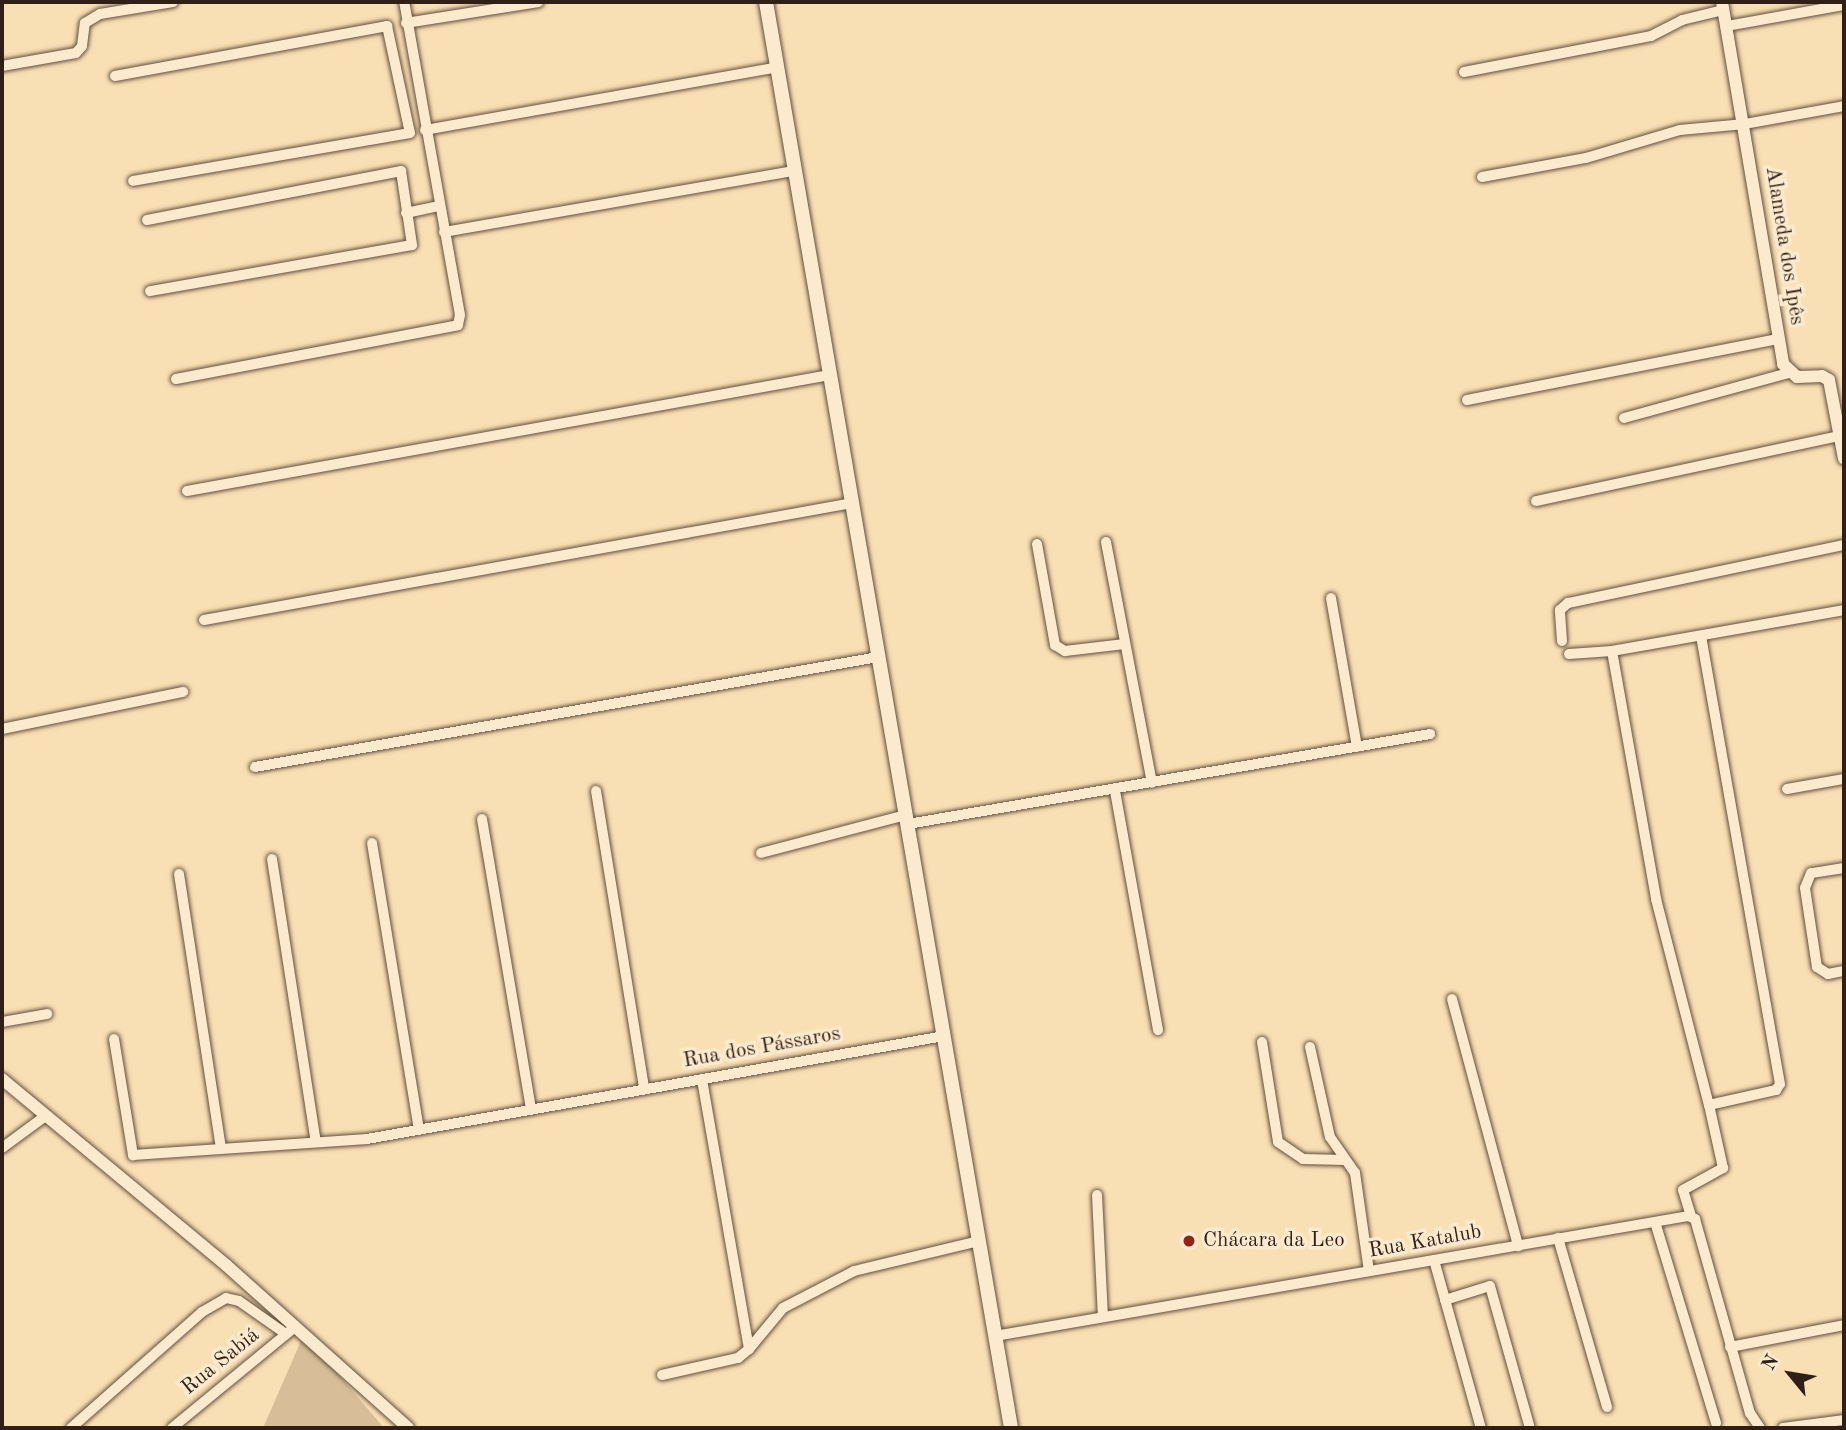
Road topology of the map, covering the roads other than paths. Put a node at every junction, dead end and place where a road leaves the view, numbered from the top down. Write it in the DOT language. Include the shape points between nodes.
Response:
graph roads {
  1 [pos="98,2"];
  2 [pos="173,2"];
  3 [pos="404,2"];
  4 [pos="538,2"];
  5 [pos="766,2"];
  6 [pos="1844,5"];
  7 [pos="1723,6"];
  8 [pos="100,14"];
  9 [pos="1727,26"];
  10 [pos="407,28"];
  11 [pos="389,36"];
  12 [pos="2,66"];
  13 [pos="777,67"];
  14 [pos="1464,72"];
  15 [pos="115,76"];
  16 [pos="1844,106"];
  17 [pos="1745,124"];
  18 [pos="425,130"];
  19 [pos="795,171"];
  20 [pos="1482,177"];
  21 [pos="132,181"];
  22 [pos="439,206"];
  23 [pos="406,213"];
  24 [pos="147,220"];
  25 [pos="444,232"];
  26 [pos="149,291"];
  27 [pos="1779,339"];
  28 [pos="1788,373"];
  29 [pos="830,375"];
  30 [pos="176,379"];
  31 [pos="1467,400"];
  32 [pos="1624,418"];
  33 [pos="1842,436"];
  34 [pos="1844,459"];
  35 [pos="187,491"];
  36 [pos="1536,501"];
  37 [pos="852,503"];
  38 [pos="1106,542"];
  39 [pos="1037,544"];
  40 [pos="1844,545"];
  41 [pos="1331,598"];
  42 [pos="1844,610"];
  43 [pos="204,620"];
  44 [pos="1701,637"];
  45 [pos="1562,641"];
  46 [pos="1125,644"];
  47 [pos="1612,651"];
  48 [pos="1569,654"];
  49 [pos="878,657"];
  50 [pos="183,692"];
  51 [pos="2,729"];
  52 [pos="1430,734"];
  53 [pos="1357,747"];
  54 [pos="254,767"];
  55 [pos="1844,779"];
  56 [pos="1152,783"];
  57 [pos="1787,789"];
  58 [pos="596,791"];
  59 [pos="1115,791"];
  60 [pos="482,819"];
  61 [pos="907,819"];
  62 [pos="372,843"];
  63 [pos="761,853"];
  64 [pos="272,859"];
  65 [pos="1844,868"];
  66 [pos="179,874"];
  67 [pos="1844,971"];
  68 [pos="1452,999"];
  69 [pos="47,1014"];
  70 [pos="2,1021"];
  71 [pos="1158,1030"];
  72 [pos="944,1036"];
  73 [pos="114,1039"];
  74 [pos="1262,1042"];
  75 [pos="1310,1047"];
  76 [pos="2,1079"];
  77 [pos="702,1079"];
  78 [pos="644,1088"];
  79 [pos="1709,1105"];
  80 [pos="531,1109"];
  81 [pos="44,1118"];
  82 [pos="419,1129"];
  83 [pos="316,1142"];
  84 [pos="2,1148"];
  85 [pos="221,1149"];
  86 [pos="1345,1160"];
  87 [pos="1097,1195"];
  88 [pos="1693,1218"];
  89 [pos="1655,1222"];
  90 [pos="1558,1238"];
  91 [pos="979,1241"];
  92 [pos="1518,1246"];
  93 [pos="1434,1260"];
  94 [pos="1369,1272"];
  95 [pos="1446,1300"];
  96 [pos="1103,1317"];
  97 [pos="1844,1325"];
  98 [pos="291,1331"];
  99 [pos="995,1336"];
  100 [pos="1730,1347"];
  101 [pos="748,1349"];
  102 [pos="662,1375"];
  103 [pos="1607,1407"];
  104 [pos="1844,1420"];
  105 [pos="1716,1423"];
  106 [pos="71,1428"];
  107 [pos="172,1428"];
  108 [pos="408,1428"];
  109 [pos="1010,1428"];
  110 [pos="1481,1428"];
  111 [pos="1530,1428"];
  112 [pos="1760,1428"];
  113 [pos="1783,1428"];
  1 -- 8 [label="street"];
  2 -- 8 [label="street"];
  3 -- 10 [label="street"];
  4 -- 10 [label="street"];
  5 -- 13 [label="main road"];
  6 -- 9 [label="street"];
  7 -- 9 [label="street, Alameda dos Ipês"];
  7 -- 14 [label="street" via="1651,36"];
  8 -- 12 [label="street" via="85,23 82,46 76,53"];
  9 -- 17 [label="street, Alameda dos Ipês"];
  10 -- 11 [label="street"];
  10 -- 18 [label="street"];
  11 -- 15 [label="street" via="387,26"];
  11 -- 21 [label="street" via="410,133"];
  13 -- 18 [label="street"];
  13 -- 19 [label="main road"];
  16 -- 17 [label="street"];
  17 -- 20 [label="street" via="1680,130 1586,158"];
  17 -- 27 [label="street, Alameda dos Ipês"];
  18 -- 22 [label="street"];
  19 -- 25 [label="street"];
  19 -- 29 [label="main road"];
  22 -- 23 [label="street"];
  22 -- 25 [label="street"];
  23 -- 24 [label="street" via="401,171"];
  23 -- 26 [label="street" via="412,245"];
  25 -- 30 [label="street" via="460,315 453,328"];
  27 -- 28 [label="street, Alameda dos Ipês"];
  27 -- 31 [label="street"];
  28 -- 32 [label="street"];
  28 -- 33 [label="street" via="1829,380"];
  29 -- 35 [label="street"];
  29 -- 37 [label="main road"];
  33 -- 34 [label="street"];
  33 -- 36 [label="street"];
  37 -- 43 [label="street"];
  37 -- 49 [label="main road"];
  38 -- 46 [label="street"];
  39 -- 46 [label="street" via="1055,645 1065,651"];
  40 -- 45 [label="street" via="1568,603 1560,610"];
  41 -- 53 [label="street"];
  42 -- 44 [label="street"];
  44 -- 47 [label="street"];
  44 -- 79 [label="street" via="1780,1084 1776,1090"];
  46 -- 56 [label="street"];
  47 -- 48 [label="street"];
  47 -- 79 [label="street" via="1658,911"];
  49 -- 54 [label="street"];
  49 -- 61 [label="main road"];
  50 -- 51 [label="street"];
  52 -- 53 [label="street"];
  53 -- 56 [label="street"];
  55 -- 57 [label="street"];
  56 -- 59 [label="street"];
  58 -- 78 [label="street"];
  59 -- 61 [label="street"];
  59 -- 71 [label="street"];
  60 -- 80 [label="street"];
  61 -- 63 [label="street"];
  61 -- 72 [label="main road"];
  62 -- 82 [label="street"];
  64 -- 83 [label="street"];
  65 -- 67 [label="street" via="1811,873 1805,888 1817,967 1828,974"];
  66 -- 85 [label="street"];
  68 -- 92 [label="street"];
  69 -- 70 [label="street"];
  72 -- 77 [label="street, Rua dos Pássaros"];
  72 -- 91 [label="main road"];
  73 -- 85 [label="street, Rua dos Pássaros" via="134,1155"];
  74 -- 86 [label="street" via="1278,1142 1303,1159"];
  75 -- 86 [label="street" via="1330,1137"];
  76 -- 81 [label="street"];
  77 -- 78 [label="street, Rua dos Pássaros"];
  77 -- 101 [label="street"];
  78 -- 80 [label="street, Rua dos Pássaros"];
  79 -- 88 [label="street" via="1723,1168 1683,1189"];
  80 -- 82 [label="street, Rua dos Pássaros"];
  81 -- 84 [label="street"];
  81 -- 98 [label="street"];
  82 -- 83 [label="street, Rua dos Pássaros"];
  83 -- 85 [label="street, Rua dos Pássaros"];
  86 -- 94 [label="street" via="1355,1174"];
  87 -- 96 [label="street"];
  88 -- 89 [label="street, Rua Katalub"];
  88 -- 100 [label="street"];
  89 -- 90 [label="street, Rua Katalub"];
  89 -- 105 [label="street"];
  90 -- 92 [label="street, Rua Katalub"];
  90 -- 103 [label="street"];
  91 -- 99 [label="main road"];
  91 -- 101 [label="street" via="854,1271 783,1308"];
  92 -- 93 [label="street, Rua Katalub"];
  93 -- 94 [label="street, Rua Katalub"];
  93 -- 95 [label="street"];
  94 -- 96 [label="street, Rua Katalub"];
  95 -- 110 [label="street"];
  95 -- 111 [label="street" via="1490,1286"];
  96 -- 99 [label="street, Rua Katalub"];
  97 -- 100 [label="street"];
  98 -- 106 [label="street" via="233,1298 219,1301"];
  98 -- 107 [label="street, Rua Sabiá"];
  98 -- 108 [label="street"];
  99 -- 109 [label="main road"];
  100 -- 112 [label="street" via="1750,1413"];
  101 -- 102 [label="street" via="738,1358"];
  104 -- 113 [label="street"];
}
